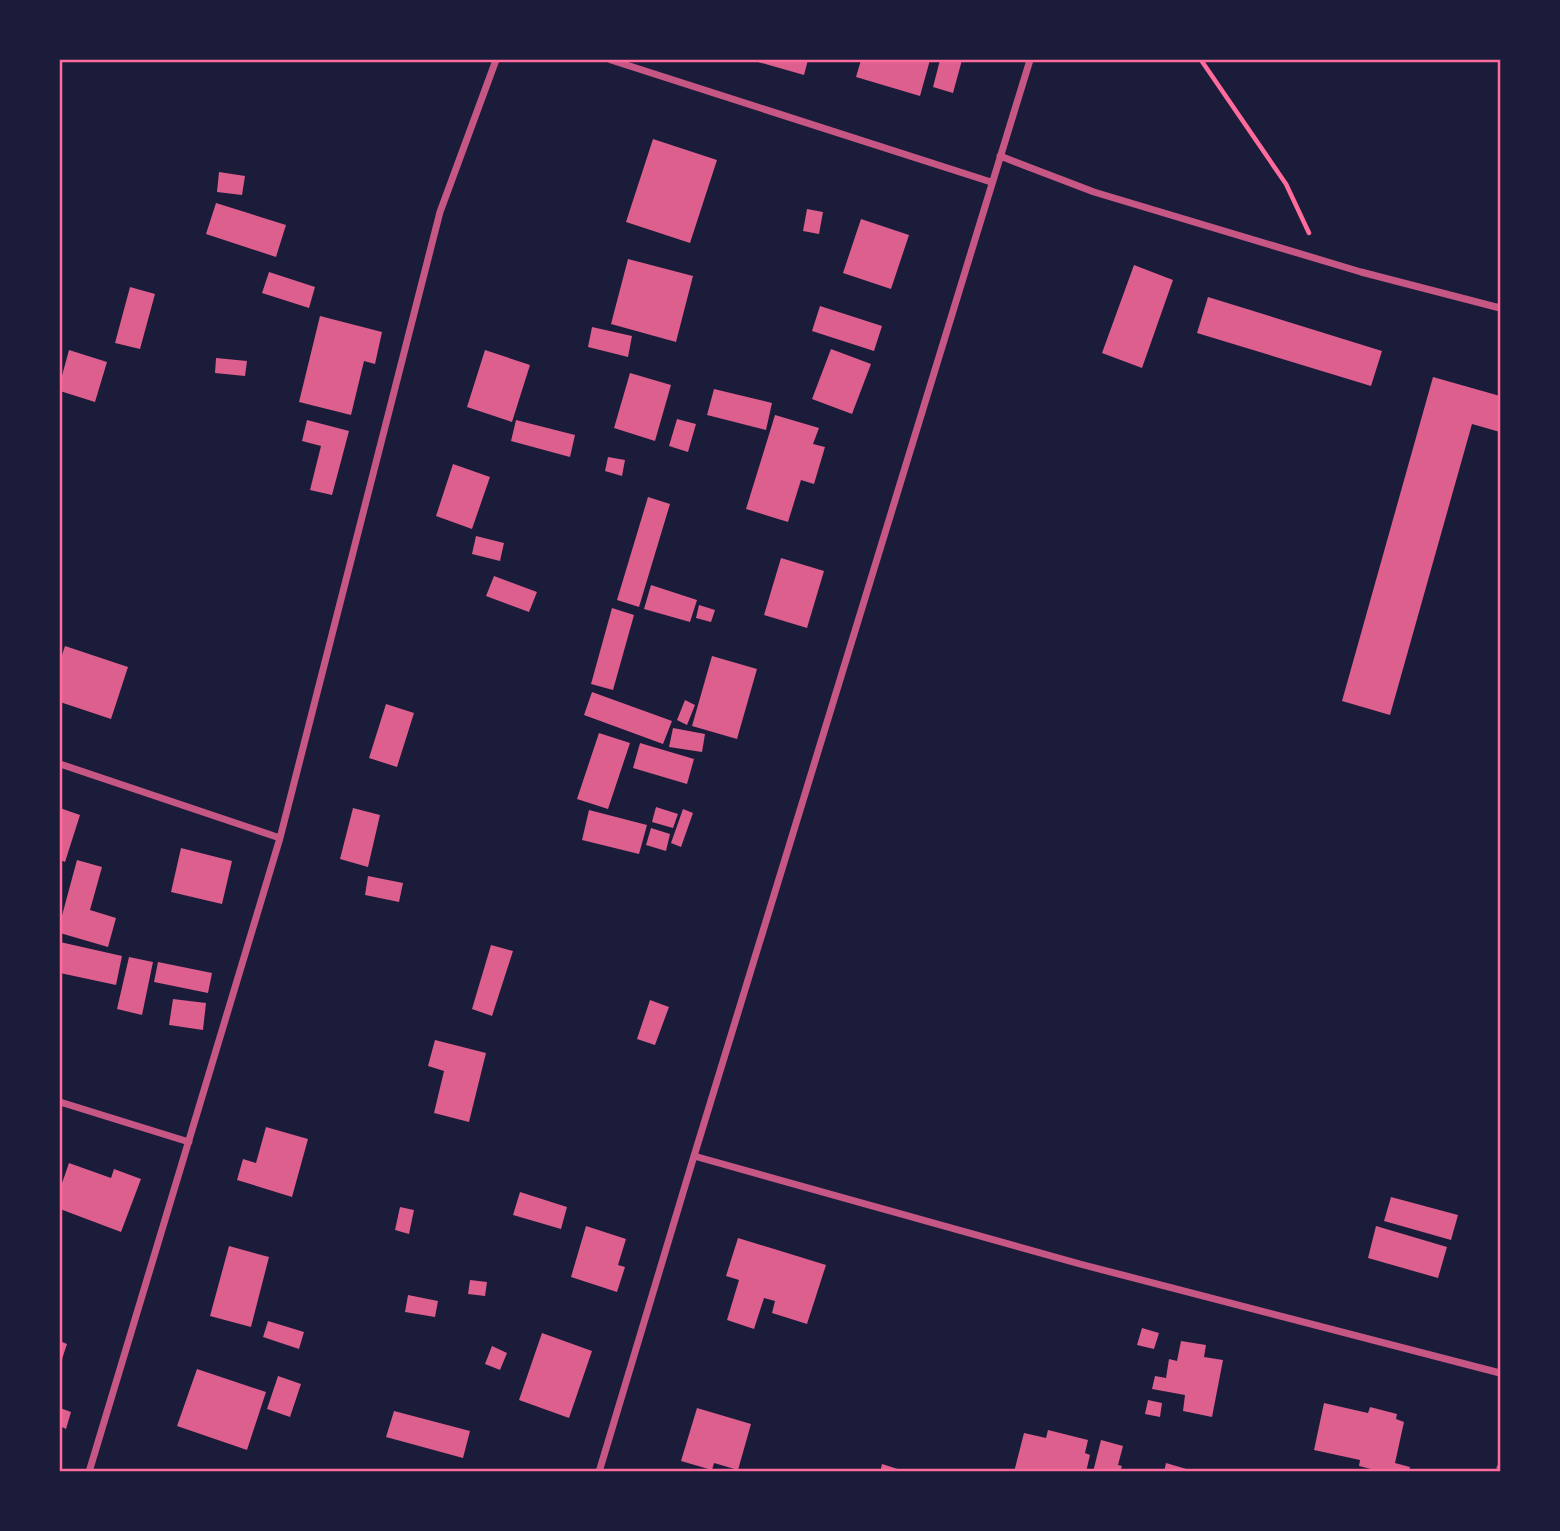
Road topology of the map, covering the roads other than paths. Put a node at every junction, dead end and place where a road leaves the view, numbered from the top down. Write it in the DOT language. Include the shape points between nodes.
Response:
graph roads {
  1 [pos="496,60"];
  2 [pos="611,60"];
  3 [pos="1030,60"];
  4 [pos="1000,156"];
  5 [pos="991,182"];
  6 [pos="1500,308"];
  7 [pos="60,764"];
  8 [pos="280,838"];
  9 [pos="60,1101"];
  10 [pos="189,1142"];
  11 [pos="694,1156"];
  12 [pos="1500,1373"];
  13 [pos="89,1472"];
  14 [pos="599,1472"];
  1 -- 8 [label="street" via="440,212"];
  2 -- 5 [label="street"];
  3 -- 4 [label="street"];
  4 -- 5 [label="street"];
  4 -- 6 [label="street" via="1094,192"];
  5 -- 11 [label="street"];
  7 -- 8 [label="street"];
  8 -- 10 [label="street"];
  9 -- 10 [label="street"];
  10 -- 13 [label="street"];
  11 -- 12 [label="street" via="1080,1264"];
  11 -- 14 [label="street"];
}
